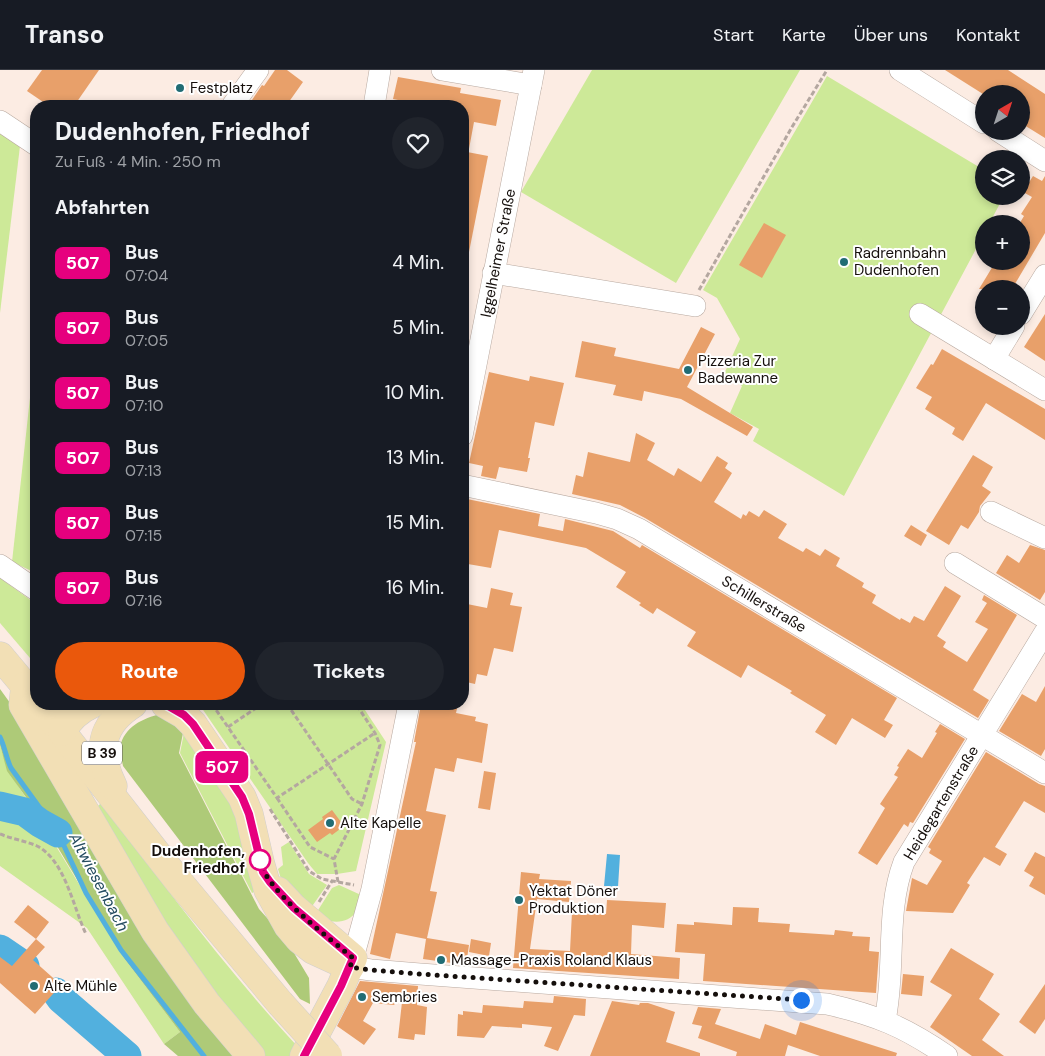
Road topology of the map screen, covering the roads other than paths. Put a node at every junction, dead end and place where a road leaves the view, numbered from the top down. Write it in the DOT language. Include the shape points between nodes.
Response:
graph roads {
  1 [pos="258,70"];
  2 [pos="380,70"];
  3 [pos="442,70"];
  4 [pos="900,70"];
  5 [pos="532,78"];
  6 [pos="236,100"];
  7 [pos="375,100"];
  8 [pos="975,117"];
  9 [pos="0,122"];
  10 [pos="1012,140"];
  11 [pos="30,141"];
  12 [pos="1045,161"];
  13 [pos="493,273"];
  14 [pos="1045,275"];
  15 [pos="1030,299"];
  16 [pos="695,306"];
  17 [pos="920,314"];
  18 [pos="1009,335"];
  19 [pos="994,359"];
  20 [pos="469,387"];
  21 [pos="1045,390"];
  22 [pos="469,486"];
  23 [pos="992,512"];
  24 [pos="1045,538"];
  25 [pos="955,563"];
  26 [pos="0,565"];
  27 [pos="30,586"];
  28 [pos="1045,618"];
  29 [pos="1045,632"];
  30 [pos="0,645"];
  31 [pos="0,656"];
  32 [pos="30,686"];
  33 [pos="30,688"];
  34 [pos="30,697"];
  35 [pos="47,710"];
  36 [pos="82,710"];
  37 [pos="125,710"];
  38 [pos="175,710"];
  39 [pos="408,710"];
  40 [pos="62,732"];
  41 [pos="982,735"];
  42 [pos="1045,773"];
  43 [pos="124,810"];
  44 [pos="351,962"];
  45 [pos="885,1020"];
  46 [pos="251,1056"];
  47 [pos="304,1056"];
  48 [pos="328,1056"];
  49 [pos="947,1056"];
  1 -- 6 [label="street"];
  2 -- 7 [label="street"];
  3 -- 5 [label="street"];
  4 -- 8 [label="street"];
  5 -- 13 [label="street, Iggelheimer Straße"];
  9 -- 11 [label="street"];
  10 -- 12 [label="street"];
  13 -- 16 [label="street"];
  13 -- 20 [label="street, Iggelheimer Straße"];
  14 -- 15 [label="street"];
  17 -- 19 [label="street"];
  18 -- 19 [label="street"];
  19 -- 21 [label="street"];
  22 -- 41 [label="street, Schillerstraße" via="603,515 639,529"];
  23 -- 24 [label="street"];
  25 -- 28 [label="street"];
  26 -- 27 [label="street"];
  29 -- 41 [label="street, Heidegartenstraße"];
  30 -- 32 [label="main road" via="5,646"];
  31 -- 33 [label="main road, B 39"];
  34 -- 46 [label="main road" via="23,705 154,931 207,1004"];
  35 -- 40 [label="main road, B 39"];
  36 -- 40 [label="main road" via="67,722"];
  37 -- 43 [label="main road, B 39" via="108,727 102,755"];
  38 -- 44 [label="main road" via="193,724 242,797 268,890 288,926 313,950"];
  39 -- 44 [label="street" via="372,889"];
  40 -- 43 [label="main road, B 39"];
  41 -- 42 [label="street, Schillerstraße"];
  41 -- 45 [label="street, Heidegartenstraße" via="911,850 899,877"];
  43 -- 48 [label="main road, B 39, bridge" via="280,1003"];
  44 -- 45 [label="street" via="371,970 429,975 801,1000 858,1011"];
  44 -- 47 [label="main road"];
  45 -- 49 [label="street"];
}
